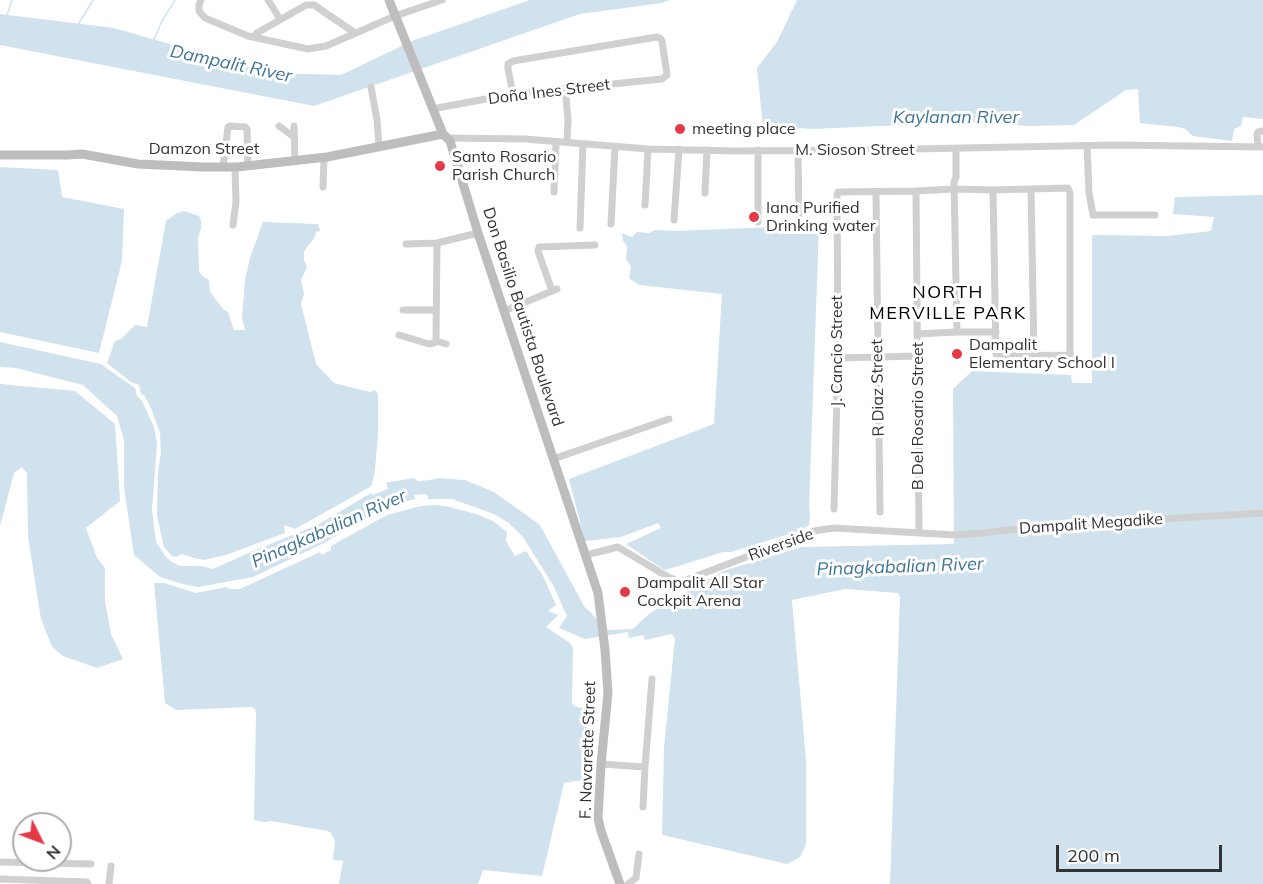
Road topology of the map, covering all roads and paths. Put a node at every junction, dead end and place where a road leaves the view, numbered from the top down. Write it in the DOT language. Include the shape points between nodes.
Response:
graph roads {
  1 [pos="201,0"];
  2 [pos="268,0"];
  3 [pos="389,0"];
  4 [pos="442,0"];
  5 [pos="395,16"];
  6 [pos="280,19"];
  7 [pos="355,33"];
  8 [pos="253,37"];
  9 [pos="371,87"];
  10 [pos="566,88"];
  11 [pos="513,94"];
  12 [pos="432,109"];
  13 [pos="279,126"];
  14 [pos="294,126"];
  15 [pos="1263,131"];
  16 [pos="445,136"];
  17 [pos="294,137"];
  18 [pos="556,142"];
  19 [pos="567,142"];
  20 [pos="584,144"];
  21 [pos="1087,146"];
  22 [pos="379,147"];
  23 [pos="615,147"];
  24 [pos="1260,147"];
  25 [pos="953,148"];
  26 [pos="648,149"];
  27 [pos="679,149"];
  28 [pos="706,150"];
  29 [pos="758,150"];
  30 [pos="798,150"];
  31 [pos="0,155"];
  32 [pos="324,157"];
  33 [pos="295,160"];
  34 [pos="248,165"];
  35 [pos="235,166"];
  36 [pos="223,167"];
  37 [pos="954,185"];
  38 [pos="323,187"];
  39 [pos="1031,189"];
  40 [pos="993,190"];
  41 [pos="916,191"];
  42 [pos="554,192"];
  43 [pos="876,192"];
  44 [pos="705,193"];
  45 [pos="645,205"];
  46 [pos="1155,215"];
  47 [pos="799,217"];
  48 [pos="674,220"];
  49 [pos="758,222"];
  50 [pos="611,224"];
  51 [pos="233,225"];
  52 [pos="580,228"];
  53 [pos="478,233"];
  54 [pos="406,243"];
  55 [pos="437,243"];
  56 [pos="595,245"];
  57 [pos="403,310"];
  58 [pos="436,310"];
  59 [pos="504,311"];
  60 [pos="957,332"];
  61 [pos="996,332"];
  62 [pos="917,334"];
  63 [pos="399,335"];
  64 [pos="435,341"];
  65 [pos="446,344"];
  66 [pos="1071,355"];
  67 [pos="918,356"];
  68 [pos="1035,356"];
  69 [pos="877,357"];
  70 [pos="838,358"];
  71 [pos="1070,365"];
  72 [pos="669,419"];
  73 [pos="554,459"];
  74 [pos="834,510"];
  75 [pos="880,512"];
  76 [pos="1263,513"];
  77 [pos="919,533"];
  78 [pos="586,555"];
  79 [pos="605,650"];
  80 [pos="652,679"];
  81 [pos="601,764"];
  82 [pos="645,767"];
  83 [pos="643,807"];
  84 [pos="639,854"];
  85 [pos="0,862"];
  86 [pos="91,864"];
  87 [pos="111,866"];
  88 [pos="0,879"];
  89 [pos="88,884"];
  90 [pos="109,884"];
  91 [pos="620,884"];
  92 [pos="628,884"];
  1 -- 8 [label="street" via="199,11 205,18"];
  2 -- 6 [label="street"];
  3 -- 5 [label="main road, Don Basilio Bautista Boulevard"];
  4 -- 5 [label="street"];
  5 -- 7 [label="street"];
  5 -- 12 [label="main road, Don Basilio Bautista Boulevard"];
  6 -- 7 [label="street" via="306,5 314,5"];
  6 -- 8 [label="street"];
  7 -- 8 [label="street" via="308,49"];
  9 -- 22 [label="street"];
  10 -- 11 [label="street, Doña Ines Street"];
  10 -- 11 [label="street, Doña Ines Street" via="662,79 667,75 662,41 657,37 513,61 508,64"];
  10 -- 19 [label="street"];
  11 -- 12 [label="street, Doña Ines Street"];
  12 -- 16 [label="main road, Don Basilio Bautista Boulevard"];
  13 -- 17 [label="street"];
  14 -- 17 [label="street"];
  15 -- 24 [label="street" via="1257,134"];
  16 -- 18 [label="street, M. Sioson Street"];
  16 -- 22 [label="main road, Damzon Street"];
  16 -- 53 [label="main road, Don Basilio Bautista Boulevard" via="450,141"];
  17 -- 33 [label="street"];
  18 -- 19 [label="street, M. Sioson Street"];
  18 -- 42 [label="street"];
  19 -- 20 [label="street, M. Sioson Street"];
  20 -- 23 [label="street, M. Sioson Street"];
  20 -- 52 [label="street"];
  21 -- 24 [label="street, M. Sioson Street"];
  21 -- 25 [label="street, M. Sioson Street"];
  21 -- 46 [label="street" via="1092,214"];
  22 -- 32 [label="main road, Damzon Street"];
  23 -- 26 [label="street, M. Sioson Street"];
  23 -- 50 [label="street"];
  25 -- 30 [label="street, M. Sioson Street"];
  25 -- 37 [label="street"];
  26 -- 27 [label="street, M. Sioson Street"];
  26 -- 45 [label="street"];
  27 -- 28 [label="street, M. Sioson Street"];
  27 -- 48 [label="street"];
  28 -- 29 [label="street, M. Sioson Street"];
  28 -- 44 [label="street"];
  29 -- 30 [label="street, M. Sioson Street"];
  29 -- 49 [label="street"];
  30 -- 47 [label="street"];
  31 -- 36 [label="main road, Damzon Street" via="82,154 131,163"];
  32 -- 33 [label="main road, Damzon Street"];
  32 -- 38 [label="street"];
  33 -- 34 [label="main road, Damzon Street"];
  34 -- 35 [label="main road, Damzon Street"];
  34 -- 36 [label="street" via="247,129 230,126"];
  35 -- 36 [label="main road, Damzon Street"];
  35 -- 51 [label="street"];
  37 -- 40 [label="street"];
  37 -- 41 [label="street"];
  37 -- 60 [label="street"];
  39 -- 40 [label="street"];
  39 -- 66 [label="street" via="1069,190"];
  39 -- 68 [label="street"];
  40 -- 61 [label="street"];
  41 -- 43 [label="street"];
  41 -- 62 [label="street, B Del Rosario Street"];
  43 -- 69 [label="street, R Diaz Street"];
  43 -- 70 [label="street, J. Cancio Street" via="837,195"];
  53 -- 55 [label="street"];
  53 -- 59 [label="main road, Don Basilio Bautista Boulevard"];
  54 -- 55 [label="street"];
  55 -- 58 [label="street"];
  56 -- 59 [label="street" via="539,247 554,290"];
  57 -- 58 [label="street"];
  58 -- 64 [label="street"];
  59 -- 73 [label="main road, Don Basilio Bautista Boulevard"];
  60 -- 61 [label="street"];
  60 -- 62 [label="street"];
  61 -- 68 [label="street" via="998,356"];
  62 -- 67 [label="street, B Del Rosario Street"];
  63 -- 64 [label="street" via="429,344"];
  64 -- 65 [label="street"];
  66 -- 68 [label="street"];
  66 -- 71 [label="street"];
  67 -- 69 [label="street"];
  67 -- 77 [label="street, B Del Rosario Street"];
  69 -- 70 [label="street"];
  69 -- 75 [label="street, R Diaz Street"];
  70 -- 74 [label="street, J. Cancio Street"];
  72 -- 73 [label="street"];
  73 -- 78 [label="main road, Don Basilio Bautista Boulevard"];
  76 -- 77 [label="street, Dampalit Megadike" via="1054,525 982,534"];
  77 -- 78 [label="street, Riverside" via="848,528 814,531 681,582 618,547"];
  78 -- 79 [label="main road, Don Basilio Bautista Boulevard" via="598,593"];
  79 -- 81 [label="main road, F. Navarette Street" via="608,693"];
  80 -- 82 [label="street"];
  81 -- 82 [label="street"];
  81 -- 91 [label="main road, F. Navarette Street" via="598,818"];
  82 -- 83 [label="street"];
  84 -- 92 [label="street" via="636,878"];
  85 -- 86 [label="street"];
  87 -- 90 [label="street"];
  88 -- 89 [label="street"];
}
